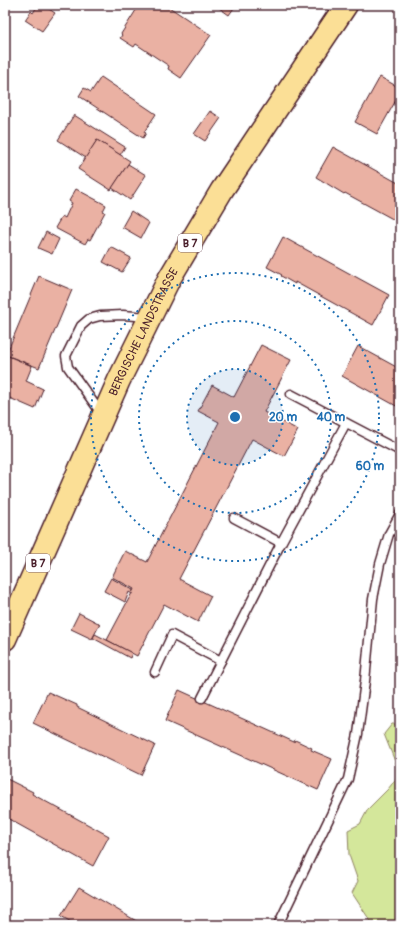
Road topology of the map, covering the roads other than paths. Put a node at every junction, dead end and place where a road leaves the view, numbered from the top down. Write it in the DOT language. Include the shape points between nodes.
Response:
graph roads {
  1 [pos="346,5"];
  2 [pos="150,318"];
  3 [pos="291,394"];
  4 [pos="103,416"];
  5 [pos="346,423"];
  6 [pos="400,451"];
  7 [pos="400,514"];
  8 [pos="234,518"];
  9 [pos="281,543"];
  10 [pos="5,639"];
  11 [pos="221,661"];
  12 [pos="155,672"];
  13 [pos="202,698"];
  14 [pos="278,925"];
  1 -- 2 [label="main road, BERGISCHE LANDSTRASSE / B 7" via="222,190 184,253"];
  2 -- 4 [label="main road, BERGISCHE LANDSTRASSE / B 7"];
  2 -- 4 [label="lane" via="123,315 89,319 81,326 66,356 73,375"];
  3 -- 5 [label="lane"];
  4 -- 10 [label="main road, BERGISCHE LANDSTRASSE / B 7"];
  5 -- 6 [label="lane"];
  5 -- 9 [label="lane"];
  7 -- 14 [label="lane" via="389,534 373,599 358,734 348,779"];
  8 -- 9 [label="lane"];
  9 -- 11 [label="lane"];
  11 -- 12 [label="lane" via="172,635"];
  11 -- 13 [label="lane"];
}
